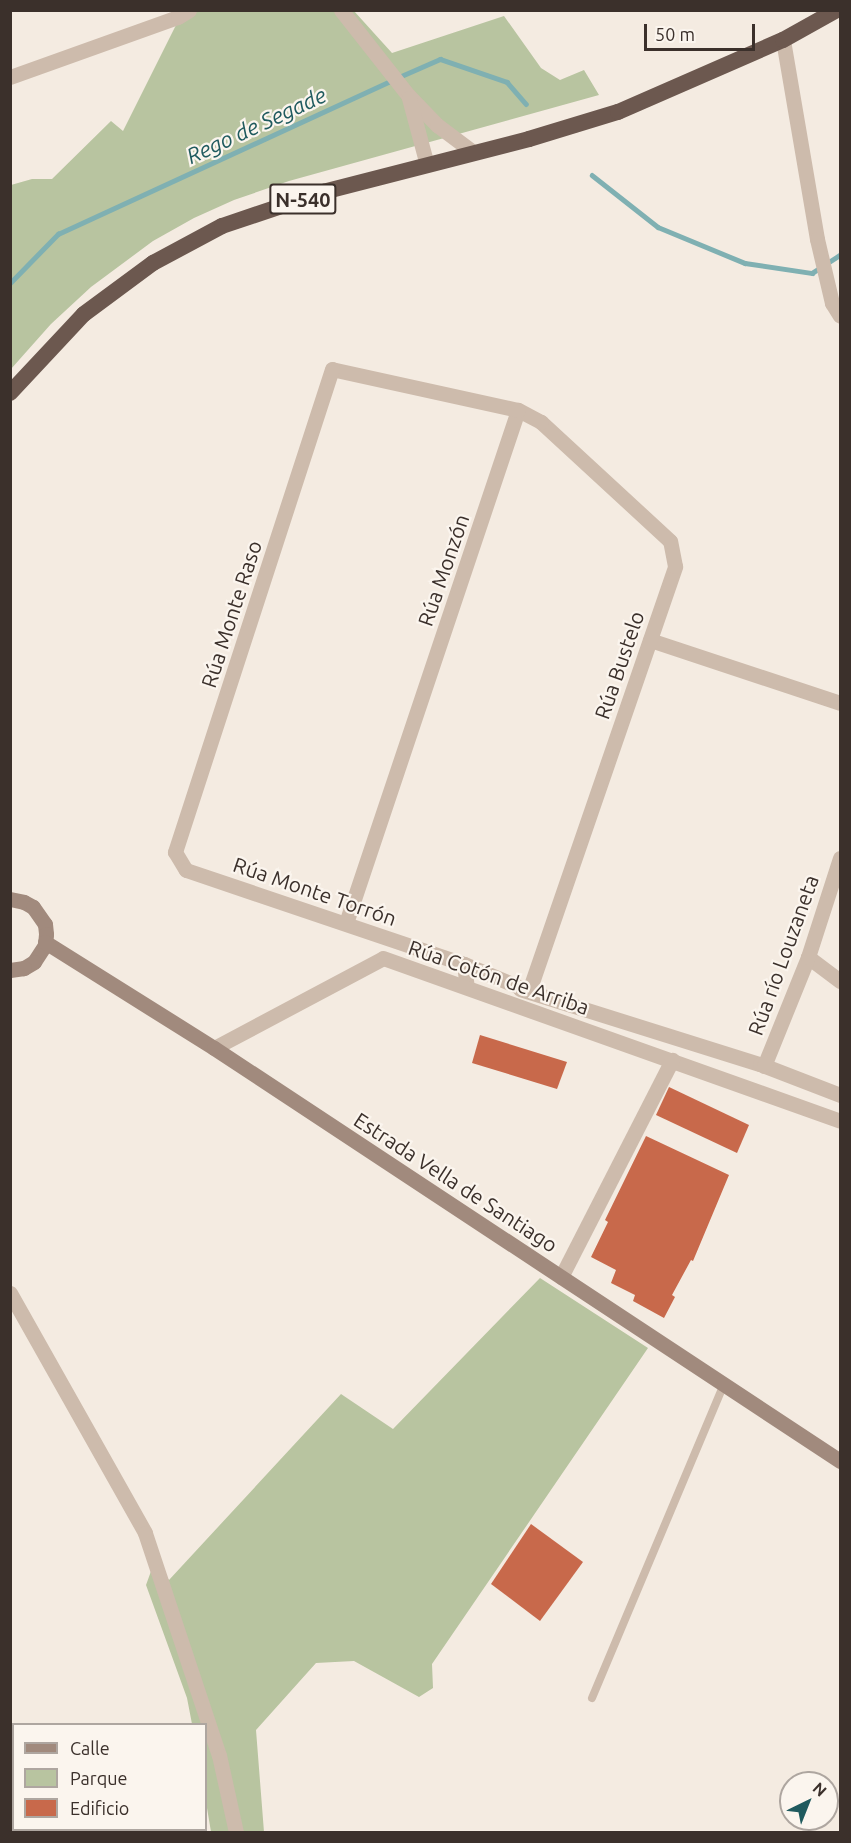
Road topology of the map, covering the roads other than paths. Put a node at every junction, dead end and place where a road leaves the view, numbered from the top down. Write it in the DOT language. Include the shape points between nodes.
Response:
graph roads {
  1 [pos="189,10"];
  2 [pos="341,10"];
  3 [pos="837,10"];
  4 [pos="783,40"];
  5 [pos="10,77"];
  6 [pos="408,95"];
  7 [pos="473,152"];
  8 [pos="427,165"];
  9 [pos="840,316"];
  10 [pos="10,393"];
  11 [pos="519,410"];
  12 [pos="650,640"];
  13 [pos="840,703"];
  14 [pos="840,858"];
  15 [pos="186,870"];
  16 [pos="10,899"];
  17 [pos="345,923"];
  18 [pos="45,942"];
  19 [pos="808,957"];
  20 [pos="464,964"];
  21 [pos="11,974"];
  22 [pos="840,981"];
  23 [pos="467,987"];
  24 [pos="529,991"];
  25 [pos="214,1048"];
  26 [pos="672,1060"];
  27 [pos="763,1067"];
  28 [pos="752,1090"];
  29 [pos="840,1095"];
  30 [pos="840,1121"];
  31 [pos="561,1277"];
  32 [pos="10,1293"];
  33 [pos="724,1384"];
  34 [pos="840,1461"];
  35 [pos="591,1698"];
  36 [pos="236,1833"];
  1 -- 5 [label="street"];
  2 -- 6 [label="street"];
  3 -- 4 [label="highway, N-540"];
  4 -- 7 [label="highway, N-540" via="618,112"];
  4 -- 9 [label="street" via="817,239 832,303"];
  6 -- 7 [label="street" via="437,125"];
  6 -- 8 [label="street"];
  7 -- 8 [label="highway, N-540"];
  8 -- 10 [label="highway, N-540" via="323,192 222,226 153,263 84,314"];
  11 -- 12 [label="street, Rúa Bustelo" via="541,422 670,541 675,566"];
  11 -- 15 [label="street, Rúa Monte Raso" via="332,369 175,852"];
  11 -- 17 [label="street, Rúa Monzón"];
  12 -- 13 [label="street"];
  12 -- 24 [label="street, Rúa Bustelo"];
  14 -- 19 [label="street, Rúa río Louzaneta"];
  15 -- 17 [label="street, Rúa Monte Torrón"];
  16 -- 18 [label="main road" via="24,902 40,915 45,924"];
  17 -- 20 [label="street, Rúa Monte Torrón"];
  18 -- 21 [label="main road" via="34,962"];
  18 -- 25 [label="main road, Estrada Vella de Santiago"];
  19 -- 22 [label="street"];
  19 -- 27 [label="street, Rúa río Louzaneta"];
  20 -- 23 [label="street"];
  20 -- 24 [label="street, Rúa Monte Torrón"];
  23 -- 24 [label="street, Rúa Monte Torrón" via="484,979"];
  23 -- 25 [label="street, Rúa Cotón de Arriba" via="383,958"];
  23 -- 26 [label="street, Rúa Cotón de Arriba"];
  24 -- 27 [label="street, Rúa Monte Torrón"];
  25 -- 31 [label="main road, Estrada Vella de Santiago"];
  26 -- 28 [label="street, Rúa Cotón de Arriba"];
  26 -- 31 [label="street"];
  27 -- 28 [label="street" via="748,1068 744,1076"];
  27 -- 28 [label="street" via="771,1083 766,1090"];
  27 -- 29 [label="street, Rúa Monte Torrón"];
  28 -- 30 [label="street, Rúa Cotón de Arriba"];
  31 -- 33 [label="main road, Estrada Vella de Santiago"];
  32 -- 36 [label="street" via="145,1533 219,1755"];
  33 -- 34 [label="main road, Estrada Vella de Santiago"];
  33 -- 35 [label="lane"];
}
